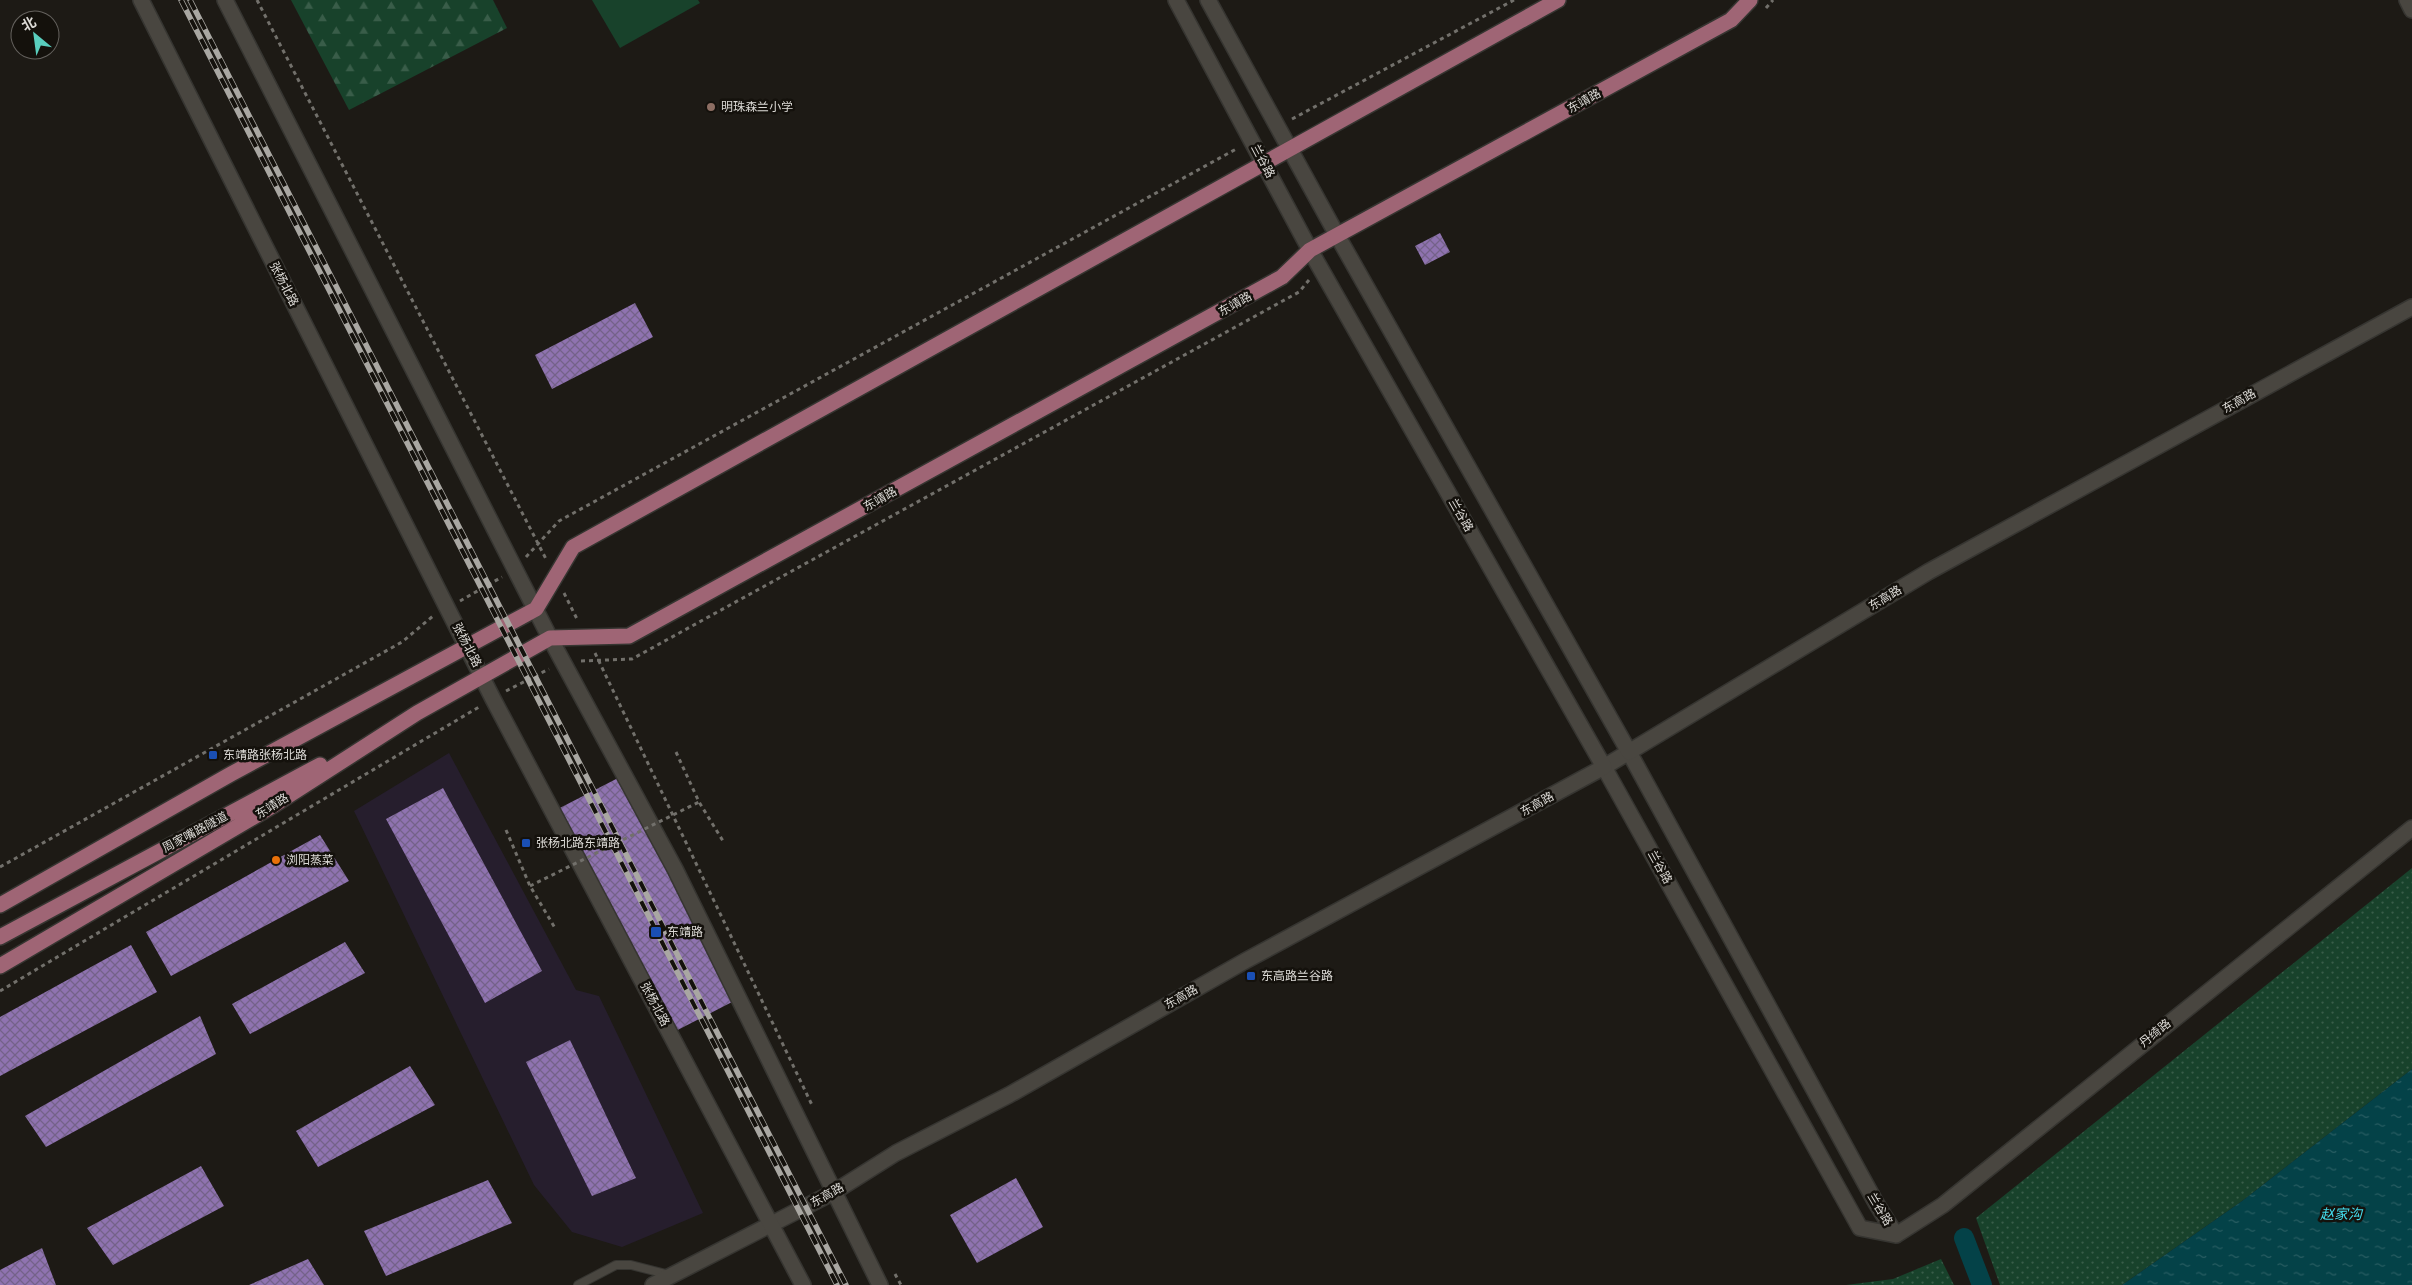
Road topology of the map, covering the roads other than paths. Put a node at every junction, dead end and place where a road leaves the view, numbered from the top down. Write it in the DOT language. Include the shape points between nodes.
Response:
graph roads {
  1 [pos="141,0"];
  2 [pos="225,0"];
  3 [pos="1176,0"];
  4 [pos="1208,0"];
  5 [pos="1558,0"];
  6 [pos="1750,0"];
  7 [pos="2407,0"];
  8 [pos="2412,10"];
  9 [pos="1290,148"];
  10 [pos="1264,162"];
  11 [pos="1337,235"];
  12 [pos="1310,250"];
  13 [pos="2412,307"];
  14 [pos="536,609"];
  15 [pos="550,638"];
  16 [pos="467,648"];
  17 [pos="482,676"];
  18 [pos="417,713"];
  19 [pos="1629,752"];
  20 [pos="1604,767"];
  21 [pos="2412,828"];
  22 [pos="0,905"];
  23 [pos="0,936"];
  24 [pos="0,966"];
  25 [pos="834,1192"];
  26 [pos="772,1223"];
  27 [pos="1896,1235"];
  28 [pos="672,1275"];
  29 [pos="578,1285"];
  30 [pos="653,1285"];
  31 [pos="803,1285"];
  32 [pos="880,1285"];
  1 -- 16 [label="street, 张杨北路"];
  2 -- 14 [label="street"];
  3 -- 10 [label="street, 兰谷路"];
  4 -- 9 [label="street, 兰谷路"];
  5 -- 9 [label="main road"];
  6 -- 11 [label="main road, 东靖路" via="1731,20"];
  7 -- 8 [label="street"];
  9 -- 10 [label="main road"];
  9 -- 11 [label="street, 兰谷路"];
  10 -- 12 [label="street, 兰谷路"];
  10 -- 14 [label="main road" via="573,547"];
  11 -- 12 [label="main road, 东靖路"];
  11 -- 19 [label="street, 兰谷路"];
  12 -- 15 [label="main road, 东靖路" via="1282,278 629,636"];
  12 -- 20 [label="street, 兰谷路"];
  13 -- 19 [label="street, 东高路" via="1928,572"];
  14 -- 15 [label="street"];
  14 -- 16 [label="main road"];
  15 -- 17 [label="main road, 东靖路"];
  15 -- 25 [label="street" via="675,869"];
  16 -- 17 [label="street, 张杨北路"];
  16 -- 22 [label="main road" via="231,774"];
  17 -- 18 [label="main road, 东靖路"];
  17 -- 26 [label="street, 张杨北路"];
  18 -- 23 [label="main road, 周家嘴路隧道"];
  18 -- 24 [label="main road, 东靖路" via="274,805"];
  19 -- 20 [label="street, 东高路"];
  19 -- 27 [label="street, 兰谷路"];
  20 -- 25 [label="street, 东高路" via="1245,961 1009,1095 896,1153"];
  20 -- 27 [label="street, 兰谷路" via="1860,1228"];
  21 -- 27 [label="street, 丹绮路" via="1943,1205"];
  25 -- 26 [label="street, 东高路"];
  25 -- 32 [label="street"];
  26 -- 28 [label="street, 东高路"];
  26 -- 31 [label="street, 张杨北路"];
  28 -- 29 [label="lane" via="631,1265 616,1265"];
  28 -- 30 [label="street, 东高路"];
}
